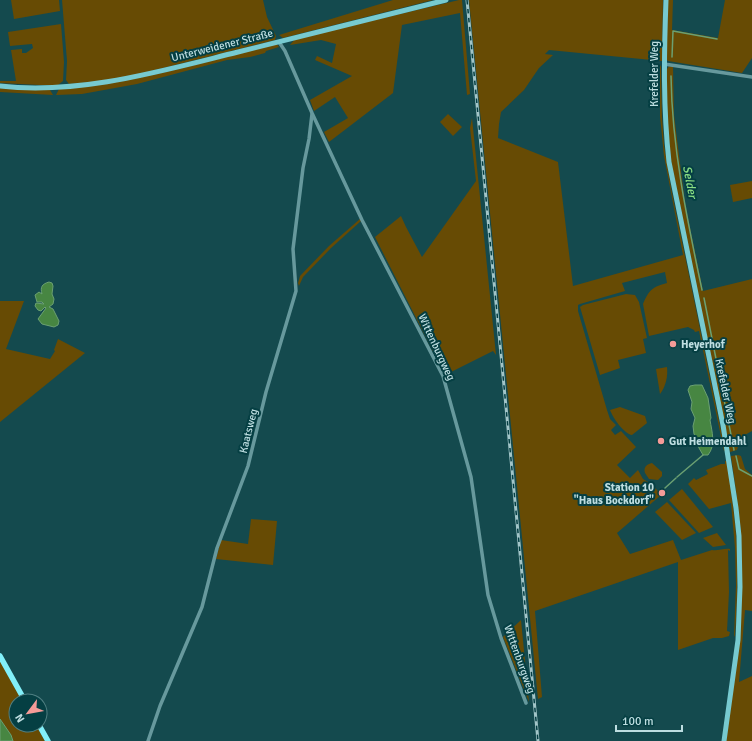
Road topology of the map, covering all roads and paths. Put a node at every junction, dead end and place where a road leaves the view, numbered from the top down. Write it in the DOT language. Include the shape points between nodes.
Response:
graph roads {
  1 [pos="446,0"];
  2 [pos="666,0"];
  3 [pos="279,42"];
  4 [pos="664,64"];
  5 [pos="752,76"];
  6 [pos="0,86"];
  7 [pos="312,113"];
  8 [pos="0,656"];
  9 [pos="21,693"];
  10 [pos="526,703"];
  11 [pos="148,741"];
  12 [pos="724,741"];
  1 -- 3 [label="street, Unterweidener Straße"];
  2 -- 4 [label="street, Krefelder Weg"];
  3 -- 6 [label="street, Unterweidener Straße" via="112,82 54,88"];
  3 -- 7 [label="street, Wittenburgweg"];
  4 -- 5 [label="street"];
  4 -- 12 [label="street, Krefelder Weg" via="665,129 669,162 724,432 737,515 740,587 738,640"];
  7 -- 10 [label="street, Wittenburgweg" via="362,220 443,376 471,477 488,595 501,638"];
  7 -- 11 [label="street, Kaatsweg" via="293,249 296,291 266,392 248,466 218,548 202,608 160,706"];
  8 -- 9 [label="main road"];
}
